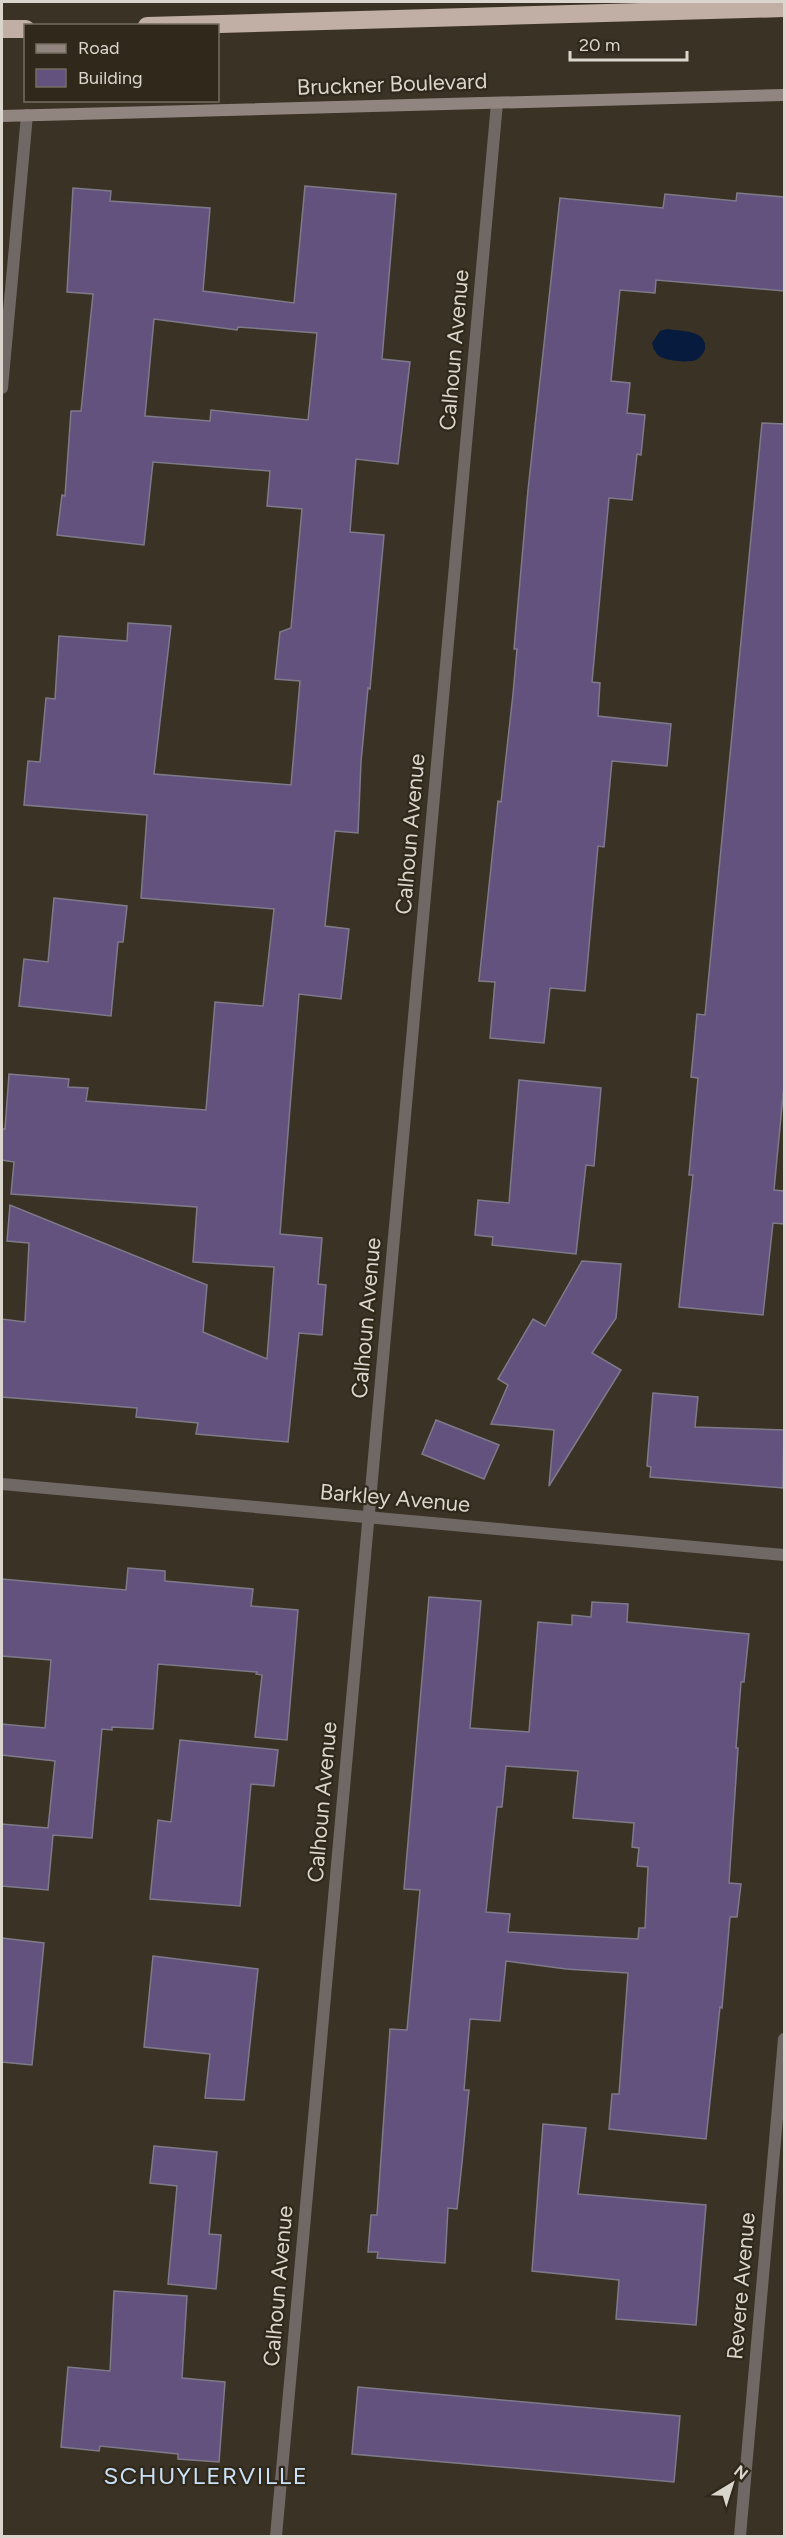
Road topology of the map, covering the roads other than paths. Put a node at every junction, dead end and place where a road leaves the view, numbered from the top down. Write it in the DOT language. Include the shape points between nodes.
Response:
graph roads {
  1 [pos="784,8"];
  2 [pos="218,24"];
  3 [pos="2,29"];
  4 [pos="24,29"];
  5 [pos="784,95"];
  6 [pos="497,103"];
  7 [pos="27,115"];
  8 [pos="2,116"];
  9 [pos="2,388"];
  10 [pos="2,1484"];
  11 [pos="369,1516"];
  12 [pos="784,1555"];
  13 [pos="784,2039"];
  14 [pos="276,2536"];
  15 [pos="740,2536"];
  1 -- 2 [label="highway"];
  3 -- 4 [label="highway"];
  5 -- 6 [label="main road, Bruckner Boulevard"];
  6 -- 7 [label="main road, Bruckner Boulevard"];
  6 -- 11 [label="street, Calhoun Avenue"];
  7 -- 8 [label="main road, Bruckner Boulevard"];
  7 -- 9 [label="street"];
  10 -- 11 [label="street, Barkley Avenue"];
  11 -- 12 [label="street, Barkley Avenue"];
  11 -- 14 [label="street, Calhoun Avenue"];
  13 -- 15 [label="street, Revere Avenue"];
}
